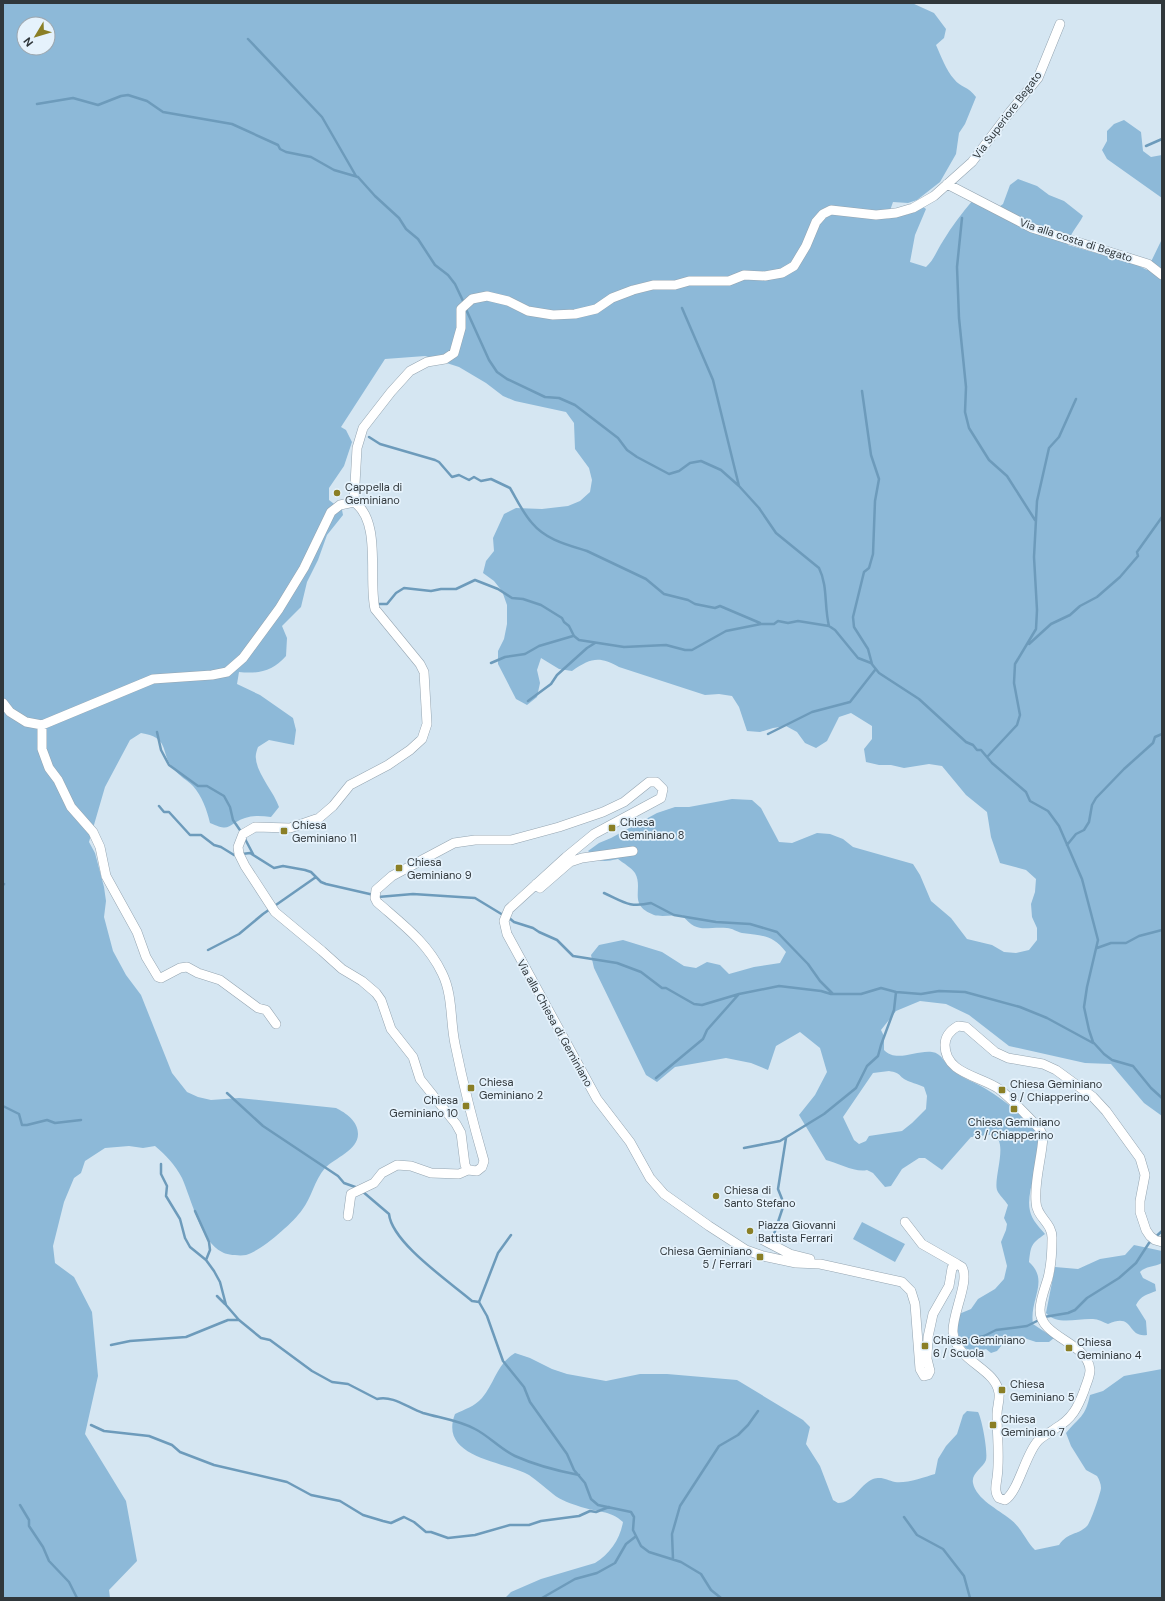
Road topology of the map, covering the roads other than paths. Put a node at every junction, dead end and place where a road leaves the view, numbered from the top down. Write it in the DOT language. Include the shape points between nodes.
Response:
graph roads {
  1 [pos="1060,24"];
  2 [pos="951,180"];
  3 [pos="1162,275"];
  4 [pos="354,502"];
  5 [pos="3,703"];
  6 [pos="42,725"];
  7 [pos="623,858"];
  8 [pos="536,884"];
  9 [pos="276,1024"];
  10 [pos="468,1170"];
  11 [pos="348,1216"];
  12 [pos="905,1222"];
  13 [pos="761,1239"];
  14 [pos="1162,1242"];
  15 [pos="816,1262"];
  16 [pos="957,1264"];
  1 -- 2 [label="street, Via Superiore Begato" via="1038,78 972,162"];
  2 -- 3 [label="street, Via alla costa di Begato" via="1032,228 1148,264"];
  2 -- 4 [label="street, Via Superiore Begato" via="934,196 913,208 896,213 876,215 831,210 823,214 816,222 794,266 782,273 765,276 744,275 729,281 689,281 675,285 654,285 633,290 612,298 596,309 575,314 553,315 528,311 508,301 487,296 472,299 461,309 461,328 454,353 445,359 427,362 410,371 363,428 357,448"];
  4 -- 6 [label="street" via="340,505 331,512 304,568 279,609 243,658 227,672 153,679"];
  4 -- 10 [label="street" via="367,517 372,539 372,598 375,609 415,656 424,672 427,724 422,739 410,750 350,786 323,816 290,828 255,827 243,834 238,847 239,854 275,912 342,969 376,992 391,1028 413,1057 420,1079 459,1129 464,1165"];
  5 -- 6 [label="street" via="10,712 26,722"];
  6 -- 9 [label="street" via="42,749 49,768 58,780 71,808 93,832 100,847 106,876 158,977 187,967 220,980 258,1008 266,1010"];
  7 -- 8 [label="street" via="633,851 570,862 540,888"];
  8 -- 10 [label="street, Via alla Chiesa di Geminiano" via="594,834 661,798 662,786 656,782 649,782 624,802 559,828 511,840 454,843 392,876 376,890 377,902 419,938 446,981 454,1042 484,1161 477,1171"];
  8 -- 15 [label="street, Via alla Chiesa di Geminiano" via="505,915 508,934 597,1099 630,1142 658,1188 746,1250 772,1259"];
  10 -- 11 [label="street" via="459,1174 432,1173 411,1166 396,1165 382,1172 374,1183 351,1194"];
  12 -- 16 [label="street" via="922,1244"];
  13 -- 15 [label="street" via="790,1254"];
  14 -- 16 [label="street" via="1150,1236 1140,1212 1145,1175 1140,1158 1111,1117 1093,1097 1050,1067 1008,1058 996,1052 966,1027 958,1026 952,1030 946,1038 945,1049 954,1065 962,1072 999,1089 1039,1128 1043,1136 1035,1201 1038,1212 1051,1226 1052,1238 1049,1276 1040,1310 1041,1319 1087,1358 1090,1368 1076,1410 1064,1423 1036,1443 1012,1495 1005,1500 998,1498 996,1493 999,1462 999,1393 996,1383 962,1353 953,1333 953,1319 964,1276 963,1269"];
  15 -- 16 [label="street, Via alla Chiesa di Geminiano" via="895,1279 909,1288 915,1304 920,1369 924,1376 930,1371 927,1358 928,1337 933,1314 949,1286 952,1268"];
}
